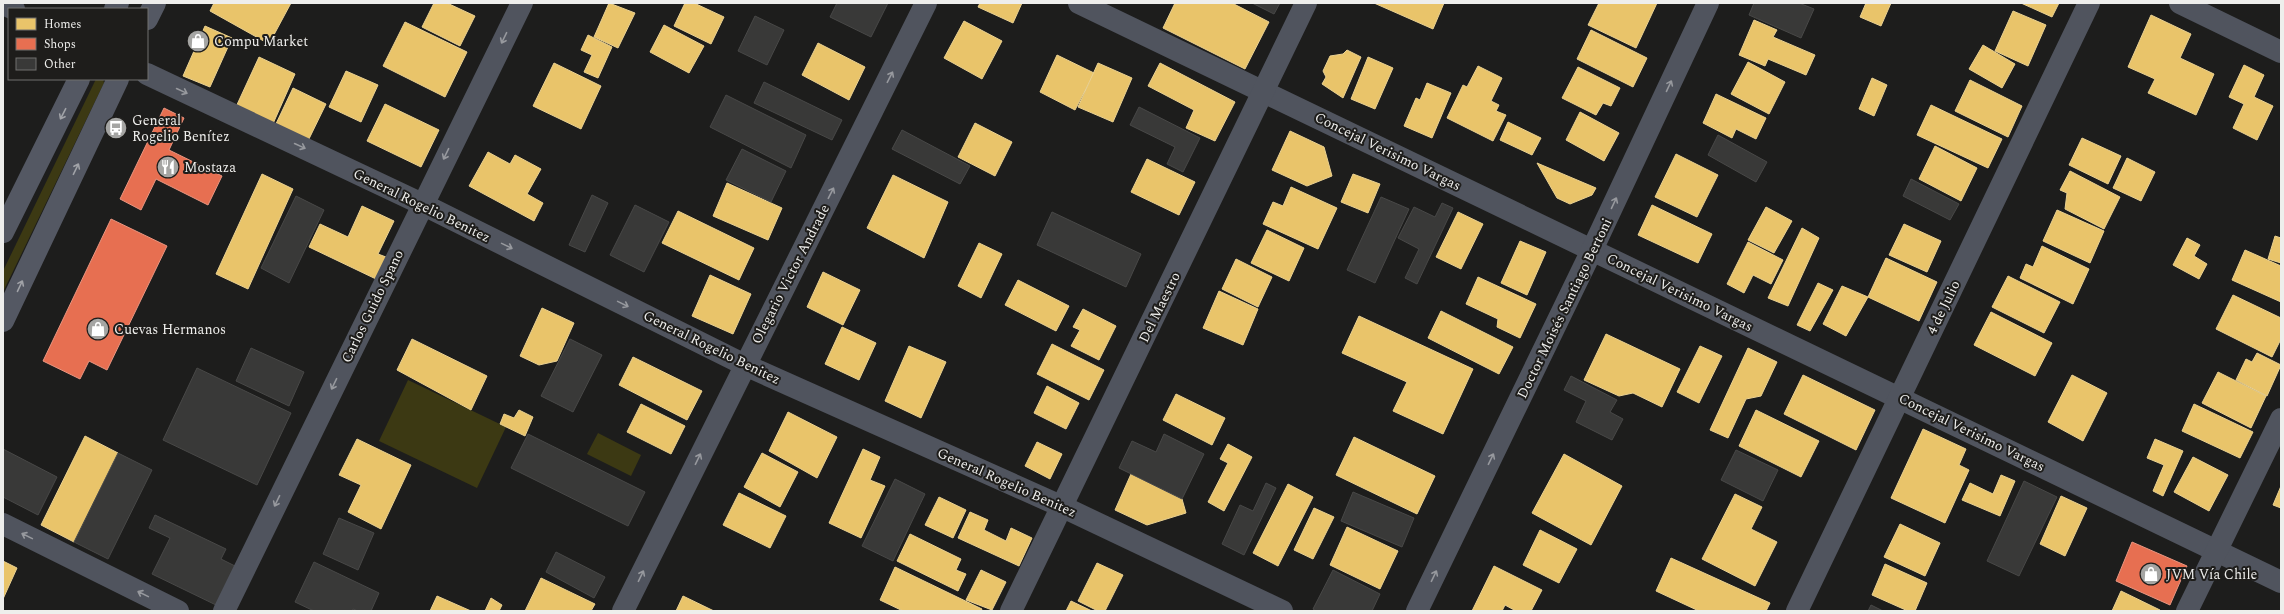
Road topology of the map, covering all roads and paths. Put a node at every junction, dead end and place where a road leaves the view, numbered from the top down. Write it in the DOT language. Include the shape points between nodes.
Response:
graph roads {
  1 [pos="155,3"];
  2 [pos="522,3"];
  3 [pos="926,3"];
  4 [pos="1079,3"];
  5 [pos="1306,3"];
  6 [pos="1708,3"];
  7 [pos="2089,3"];
  8 [pos="2180,3"];
  9 [pos="148,17"];
  10 [pos="2281,52"];
  11 [pos="148,74"];
  12 [pos="79,80"];
  13 [pos="118,80"];
  14 [pos="1264,91"];
  15 [pos="422,204"];
  16 [pos="3,232"];
  17 [pos="1592,250"];
  18 [pos="3,321"];
  19 [pos="745,365"];
  20 [pos="1900,397"];
  21 [pos="2281,419"];
  22 [pos="1063,507"];
  23 [pos="3,524"];
  24 [pos="2216,551"];
  25 [pos="2281,582"];
  26 [pos="178,611"];
  27 [pos="224,611"];
  28 [pos="623,611"];
  29 [pos="1012,611"];
  30 [pos="1282,611"];
  31 [pos="1417,611"];
  32 [pos="1797,611"];
  33 [pos="2187,611"];
  1 -- 9 [label="highway"];
  2 -- 15 [label="street, Carlos Guido Spano, one-way"];
  19 -- 3 [label="street, Olegario Victor Andrade, one-way"];
  4 -- 14 [label="street, Concejal Verisimo Vargas"];
  5 -- 14 [label="street, Del Maestro"];
  17 -- 6 [label="street, Doctor Moisés Santiago Bertoni, one-way"];
  7 -- 20 [label="street, 4 de Julio"];
  8 -- 10 [label="street"];
  11 -- 15 [label="street, General Rogelio Benitez, one-way"];
  12 -- 16 [label="highway, one-way"];
  18 -- 13 [label="highway, one-way"];
  14 -- 17 [label="street, Concejal Verisimo Vargas"];
  14 -- 22 [label="street, Del Maestro"];
  15 -- 19 [label="street, General Rogelio Benitez, one-way"];
  15 -- 27 [label="street, Carlos Guido Spano, one-way"];
  17 -- 20 [label="street, Concejal Verisimo Vargas"];
  31 -- 17 [label="street, Doctor Moisés Santiago Bertoni, one-way"];
  19 -- 22 [label="street, General Rogelio Benitez"];
  28 -- 19 [label="street, Olegario Victor Andrade, one-way"];
  20 -- 24 [label="street, Concejal Verisimo Vargas"];
  20 -- 32 [label="street, 4 de Julio"];
  21 -- 24 [label="street"];
  22 -- 29 [label="street, Del Maestro"];
  22 -- 30 [label="street, General Rogelio Benitez"];
  26 -- 23 [label="street, one-way"];
  24 -- 25 [label="street, Concejal Verisimo Vargas"];
  24 -- 33 [label="street"];
}
